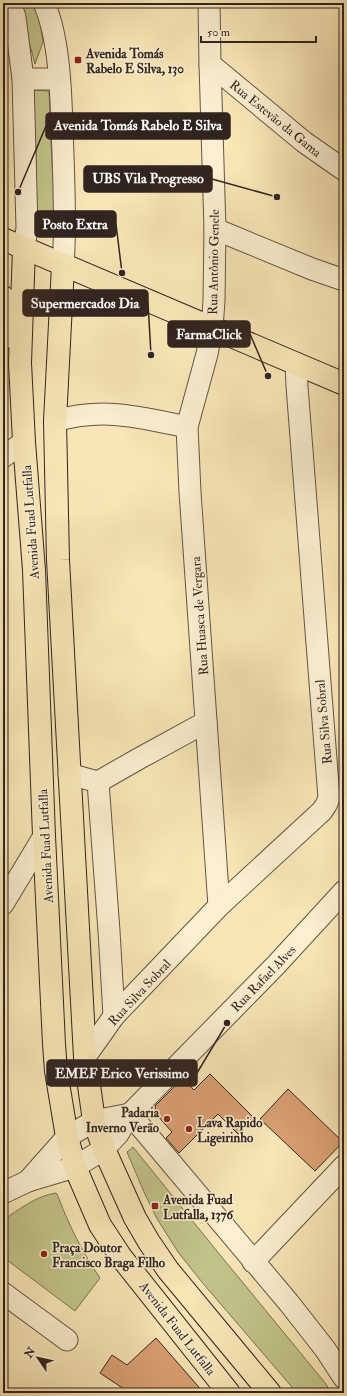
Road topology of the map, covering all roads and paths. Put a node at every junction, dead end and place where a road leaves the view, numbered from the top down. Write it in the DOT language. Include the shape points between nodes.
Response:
graph roads {
  1 [pos="10,3"];
  2 [pos="44,3"];
  3 [pos="210,3"];
  4 [pos="210,64"];
  5 [pos="23,79"];
  6 [pos="59,79"];
  7 [pos="344,170"];
  8 [pos="215,229"];
  9 [pos="3,239"];
  10 [pos="24,248"];
  11 [pos="63,265"];
  12 [pos="344,280"];
  13 [pos="5,306"];
  14 [pos="212,328"];
  15 [pos="20,363"];
  16 [pos="296,363"];
  17 [pos="344,384"];
  18 [pos="55,421"];
  19 [pos="187,427"];
  20 [pos="24,442"];
  21 [pos="3,457"];
  22 [pos="30,522"];
  23 [pos="57,529"];
  24 [pos="206,722"];
  25 [pos="327,766"];
  26 [pos="69,774"];
  27 [pos="344,777"];
  28 [pos="98,782"];
  29 [pos="44,836"];
  30 [pos="344,891"];
  31 [pos="3,904"];
  32 [pos="220,906"];
  33 [pos="114,1016"];
  34 [pos="86,1057"];
  35 [pos="130,1114"];
  36 [pos="94,1121"];
  37 [pos="66,1137"];
  38 [pos="104,1149"];
  39 [pos="344,1166"];
  40 [pos="75,1167"];
  41 [pos="28,1181"];
  42 [pos="3,1193"];
  43 [pos="253,1262"];
  44 [pos="3,1293"];
  45 [pos="67,1340"];
  46 [pos="344,1378"];
  47 [pos="229,1393"];
  48 [pos="270,1393"];
  1 -- 5 [label="street" via="15,17"];
  2 -- 6 [label="street" via="57,53"];
  3 -- 4 [label="street, Rua Antônio Genele"];
  4 -- 7 [label="street, Rua Estevão da Gama" via="304,142"];
  4 -- 8 [label="street, Rua Antônio Genele"];
  5 -- 6 [label="street"];
  5 -- 10 [label="street" via="27,228"];
  6 -- 11 [label="street" via="65,220"];
  8 -- 12 [label="street"];
  8 -- 14 [label="street, Rua Antônio Genele"];
  9 -- 10 [label="main road"];
  10 -- 11 [label="main road"];
  10 -- 15 [label="main road, Avenida Fuad Lutfalla"];
  11 -- 14 [label="main road"];
  11 -- 18 [label="main road, Avenida Fuad Lutfalla"];
  13 -- 15 [label="main road"];
  14 -- 16 [label="main road"];
  14 -- 19 [label="street, Rua Huasca de Vergara"];
  15 -- 20 [label="main road, Avenida Fuad Lutfalla"];
  16 -- 17 [label="main road"];
  16 -- 25 [label="street, Rua Silva Sobral"];
  18 -- 19 [label="street" via="99,413 127,415"];
  18 -- 23 [label="main road, Avenida Fuad Lutfalla"];
  19 -- 24 [label="street, Rua Huasca de Vergara"];
  20 -- 21 [label="street"];
  20 -- 22 [label="main road, Avenida Fuad Lutfalla"];
  22 -- 23 [label="main road" via="44,530"];
  22 -- 29 [label="main road, Avenida Fuad Lutfalla"];
  23 -- 26 [label="main road, Avenida Fuad Lutfalla"];
  24 -- 28 [label="street"];
  24 -- 32 [label="street, Rua Huasca de Vergara"];
  25 -- 27 [label="street"];
  25 -- 32 [label="street, Rua Silva Sobral" via="329,798 322,811"];
  26 -- 28 [label="street"];
  26 -- 34 [label="main road, Avenida Fuad Lutfalla"];
  28 -- 33 [label="street"];
  29 -- 31 [label="street"];
  29 -- 37 [label="main road, Avenida Fuad Lutfalla" via="56,1071"];
  30 -- 35 [label="street, Rua Rafael Alves" via="276,965"];
  32 -- 33 [label="street, Rua Silva Sobral"];
  33 -- 34 [label="street, Rua Silva Sobral"];
  34 -- 36 [label="main road, Avenida Fuad Lutfalla"];
  35 -- 36 [label="street"];
  35 -- 38 [label="street, Rua Rafael Alves" via="118,1134"];
  35 -- 43 [label="street"];
  36 -- 37 [label="street"];
  36 -- 38 [label="main road, Avenida Fuad Lutfalla"];
  37 -- 40 [label="main road, Avenida Fuad Lutfalla"];
  37 -- 41 [label="street"];
  38 -- 40 [label="street, Rua Rafael Alves"];
  38 -- 48 [label="main road, Avenida Fuad Lutfalla" via="132,1213 160,1259"];
  39 -- 43 [label="street"];
  40 -- 41 [label="street, Rua Rafael Alves"];
  40 -- 47 [label="main road, Avenida Fuad Lutfalla" via="100,1224 121,1256"];
  41 -- 42 [label="street"];
  43 -- 46 [label="street" via="289,1303"];
  44 -- 45 [label="street"];
}
